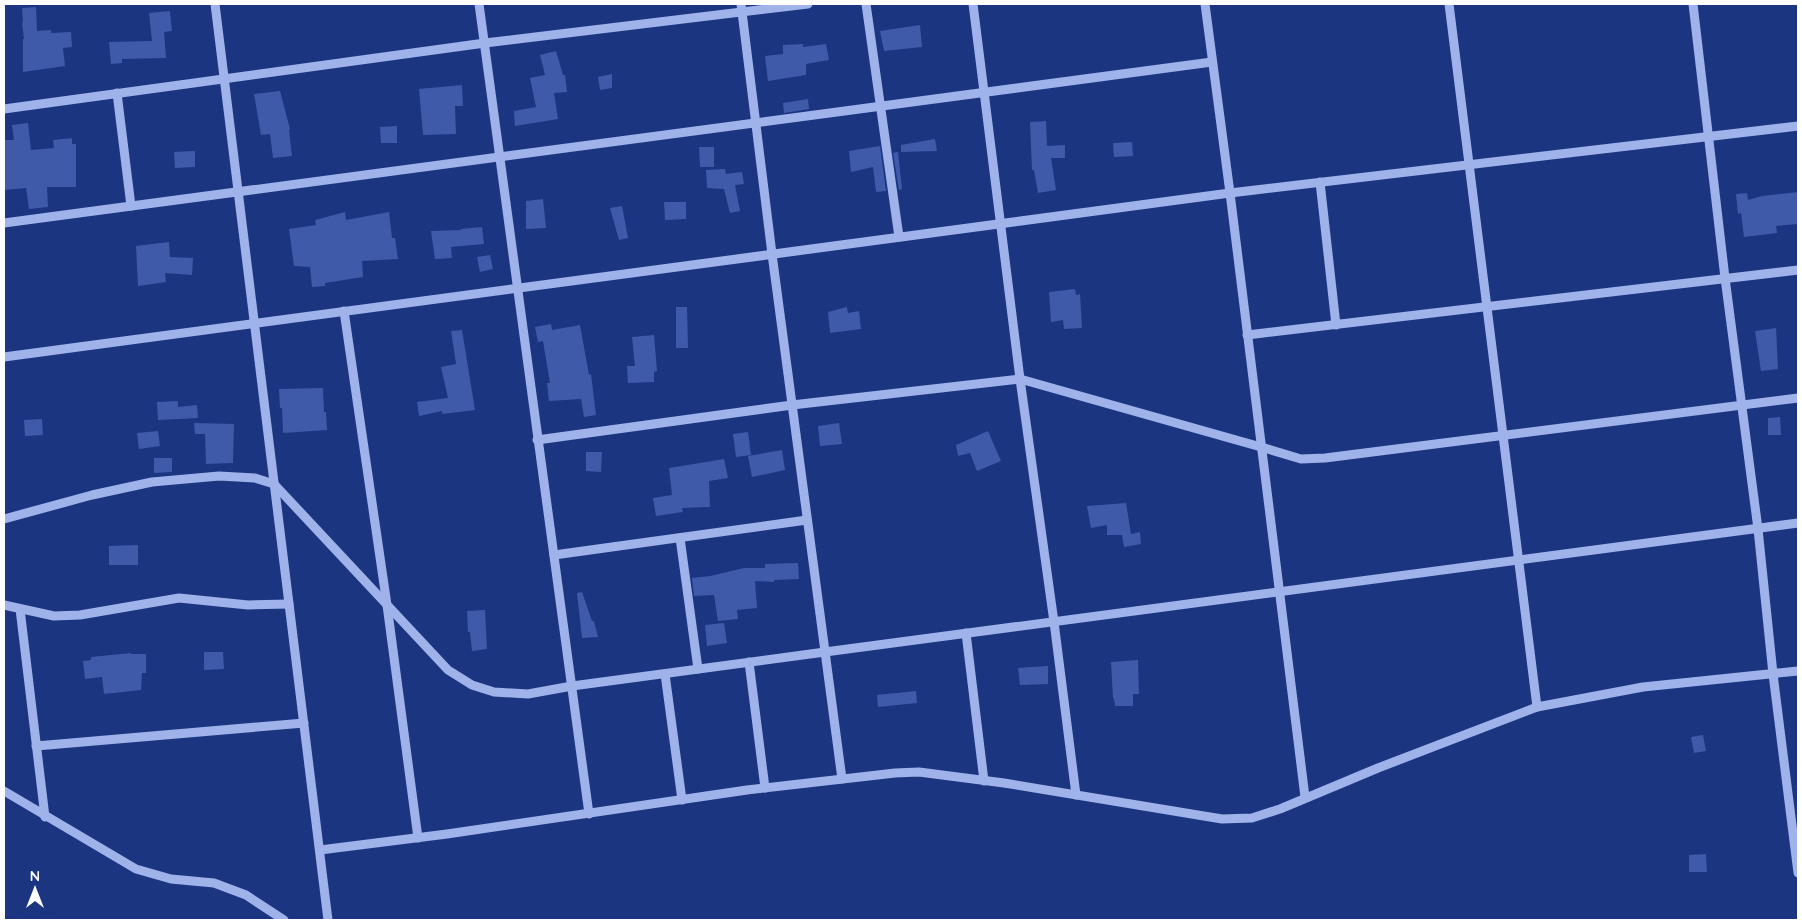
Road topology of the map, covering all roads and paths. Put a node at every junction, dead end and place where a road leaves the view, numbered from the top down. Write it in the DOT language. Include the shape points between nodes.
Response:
graph roads {
  1 [pos="215,4"];
  2 [pos="479,4"];
  3 [pos="808,4"];
  4 [pos="866,4"];
  5 [pos="973,4"];
  6 [pos="1204,4"];
  7 [pos="1449,4"];
  8 [pos="1693,4"];
  9 [pos="741,8"];
  10 [pos="485,43"];
  11 [pos="1212,62"];
  12 [pos="224,78"];
  13 [pos="117,93"];
  14 [pos="985,93"];
  15 [pos="881,107"];
  16 [pos="4,109"];
  17 [pos="755,123"];
  18 [pos="1798,126"];
  19 [pos="1709,137"];
  20 [pos="500,157"];
  21 [pos="1470,164"];
  22 [pos="1320,182"];
  23 [pos="237,192"];
  24 [pos="1230,193"];
  25 [pos="131,206"];
  26 [pos="4,223"];
  27 [pos="1002,224"];
  28 [pos="899,237"];
  29 [pos="772,254"];
  30 [pos="1798,270"];
  31 [pos="1725,278"];
  32 [pos="519,288"];
  33 [pos="1487,307"];
  34 [pos="344,311"];
  35 [pos="255,323"];
  36 [pos="1336,326"];
  37 [pos="1247,335"];
  38 [pos="4,357"];
  39 [pos="1020,379"];
  40 [pos="1798,398"];
  41 [pos="792,405"];
  42 [pos="1742,405"];
  43 [pos="1503,436"];
  44 [pos="537,440"];
  45 [pos="1261,447"];
  46 [pos="274,484"];
  47 [pos="4,519"];
  48 [pos="807,520"];
  49 [pos="1798,523"];
  50 [pos="1758,529"];
  51 [pos="680,538"];
  52 [pos="554,555"];
  53 [pos="1518,560"];
  54 [pos="1279,592"];
  55 [pos="289,604"];
  56 [pos="4,605"];
  57 [pos="387,605"];
  58 [pos="20,609"];
  59 [pos="1054,622"];
  60 [pos="966,633"];
  61 [pos="824,652"];
  62 [pos="749,662"];
  63 [pos="698,669"];
  64 [pos="1798,671"];
  65 [pos="665,674"];
  66 [pos="1773,674"];
  67 [pos="572,686"];
  68 [pos="1537,707"];
  69 [pos="304,723"];
  70 [pos="36,746"];
  71 [pos="842,779"];
  72 [pos="984,781"];
  73 [pos="765,788"];
  74 [pos="4,791"];
  75 [pos="1076,795"];
  76 [pos="1304,798"];
  77 [pos="682,800"];
  78 [pos="589,814"];
  79 [pos="45,816"];
  80 [pos="1796,832"];
  81 [pos="418,838"];
  82 [pos="320,850"];
  83 [pos="1798,873"];
  84 [pos="284,920"];
  85 [pos="328,920"];
  1 -- 12 [label="street"];
  2 -- 10 [label="street"];
  3 -- 9 [label="street"];
  4 -- 15 [label="street"];
  5 -- 14 [label="street"];
  6 -- 11 [label="street"];
  7 -- 21 [label="street"];
  8 -- 19 [label="street"];
  9 -- 10 [label="street"];
  9 -- 17 [label="street"];
  10 -- 12 [label="street"];
  10 -- 20 [label="street"];
  11 -- 14 [label="street"];
  11 -- 24 [label="street"];
  12 -- 13 [label="street"];
  12 -- 23 [label="street"];
  13 -- 16 [label="street"];
  13 -- 25 [label="street"];
  14 -- 15 [label="street"];
  14 -- 27 [label="street"];
  15 -- 17 [label="street"];
  15 -- 28 [label="street"];
  17 -- 20 [label="street"];
  17 -- 29 [label="street"];
  18 -- 19 [label="street"];
  19 -- 21 [label="street"];
  19 -- 31 [label="street"];
  20 -- 23 [label="street"];
  20 -- 32 [label="street"];
  21 -- 22 [label="street"];
  21 -- 33 [label="street"];
  22 -- 24 [label="street"];
  22 -- 36 [label="street"];
  23 -- 25 [label="street"];
  23 -- 35 [label="street"];
  24 -- 27 [label="street"];
  24 -- 37 [label="street"];
  25 -- 26 [label="street"];
  27 -- 28 [label="street"];
  27 -- 39 [label="street"];
  28 -- 29 [label="street"];
  29 -- 32 [label="street"];
  29 -- 41 [label="street"];
  30 -- 31 [label="street"];
  31 -- 33 [label="street"];
  31 -- 42 [label="street"];
  32 -- 34 [label="street"];
  32 -- 44 [label="street"];
  33 -- 36 [label="street"];
  33 -- 43 [label="street"];
  34 -- 35 [label="street"];
  34 -- 57 [label="street"];
  35 -- 38 [label="street"];
  35 -- 46 [label="street"];
  36 -- 37 [label="street"];
  37 -- 45 [label="street"];
  39 -- 41 [label="street"];
  39 -- 45 [label="street"];
  39 -- 59 [label="street"];
  40 -- 42 [label="street"];
  41 -- 44 [label="street"];
  41 -- 48 [label="street"];
  42 -- 43 [label="street"];
  42 -- 50 [label="street"];
  43 -- 45 [label="street" via="1325,458 1301,459"];
  43 -- 53 [label="street"];
  44 -- 52 [label="street"];
  45 -- 54 [label="street"];
  46 -- 47 [label="street" via="255,478 219,476 152,482"];
  46 -- 55 [label="street"];
  46 -- 57 [label="street"];
  48 -- 51 [label="street"];
  48 -- 61 [label="street"];
  49 -- 50 [label="street"];
  50 -- 53 [label="street"];
  50 -- 66 [label="street"];
  51 -- 52 [label="street"];
  51 -- 63 [label="street"];
  52 -- 67 [label="street"];
  53 -- 54 [label="street"];
  53 -- 68 [label="street"];
  54 -- 59 [label="street"];
  54 -- 76 [label="street"];
  55 -- 58 [label="street" via="248,605 179,598 80,616 54,616"];
  55 -- 69 [label="street"];
  56 -- 58 [label="street"];
  57 -- 67 [label="street" via="448,670 472,686 494,692 528,694"];
  57 -- 81 [label="street"];
  58 -- 70 [label="street"];
  59 -- 60 [label="street"];
  59 -- 75 [label="street"];
  60 -- 61 [label="street"];
  60 -- 72 [label="street"];
  61 -- 62 [label="street"];
  61 -- 71 [label="street"];
  62 -- 63 [label="street"];
  62 -- 73 [label="street"];
  63 -- 65 [label="street"];
  64 -- 66 [label="street"];
  65 -- 67 [label="street"];
  65 -- 77 [label="street"];
  66 -- 68 [label="street" via="1643,687"];
  66 -- 80 [label="street"];
  67 -- 78 [label="street"];
  68 -- 76 [label="street"];
  69 -- 70 [label="street"];
  69 -- 82 [label="street"];
  70 -- 79 [label="street"];
  71 -- 72 [label="street" via="918,772"];
  71 -- 73 [label="street"];
  72 -- 75 [label="street"];
  73 -- 77 [label="street"];
  74 -- 79 [label="street"];
  75 -- 76 [label="street" via="1222,819 1252,818"];
  77 -- 78 [label="street"];
  78 -- 81 [label="street"];
  79 -- 84 [label="street" via="136,869 171,879 214,883 246,895"];
  80 -- 83 [label="street"];
  81 -- 82 [label="street"];
  82 -- 85 [label="street"];
}
